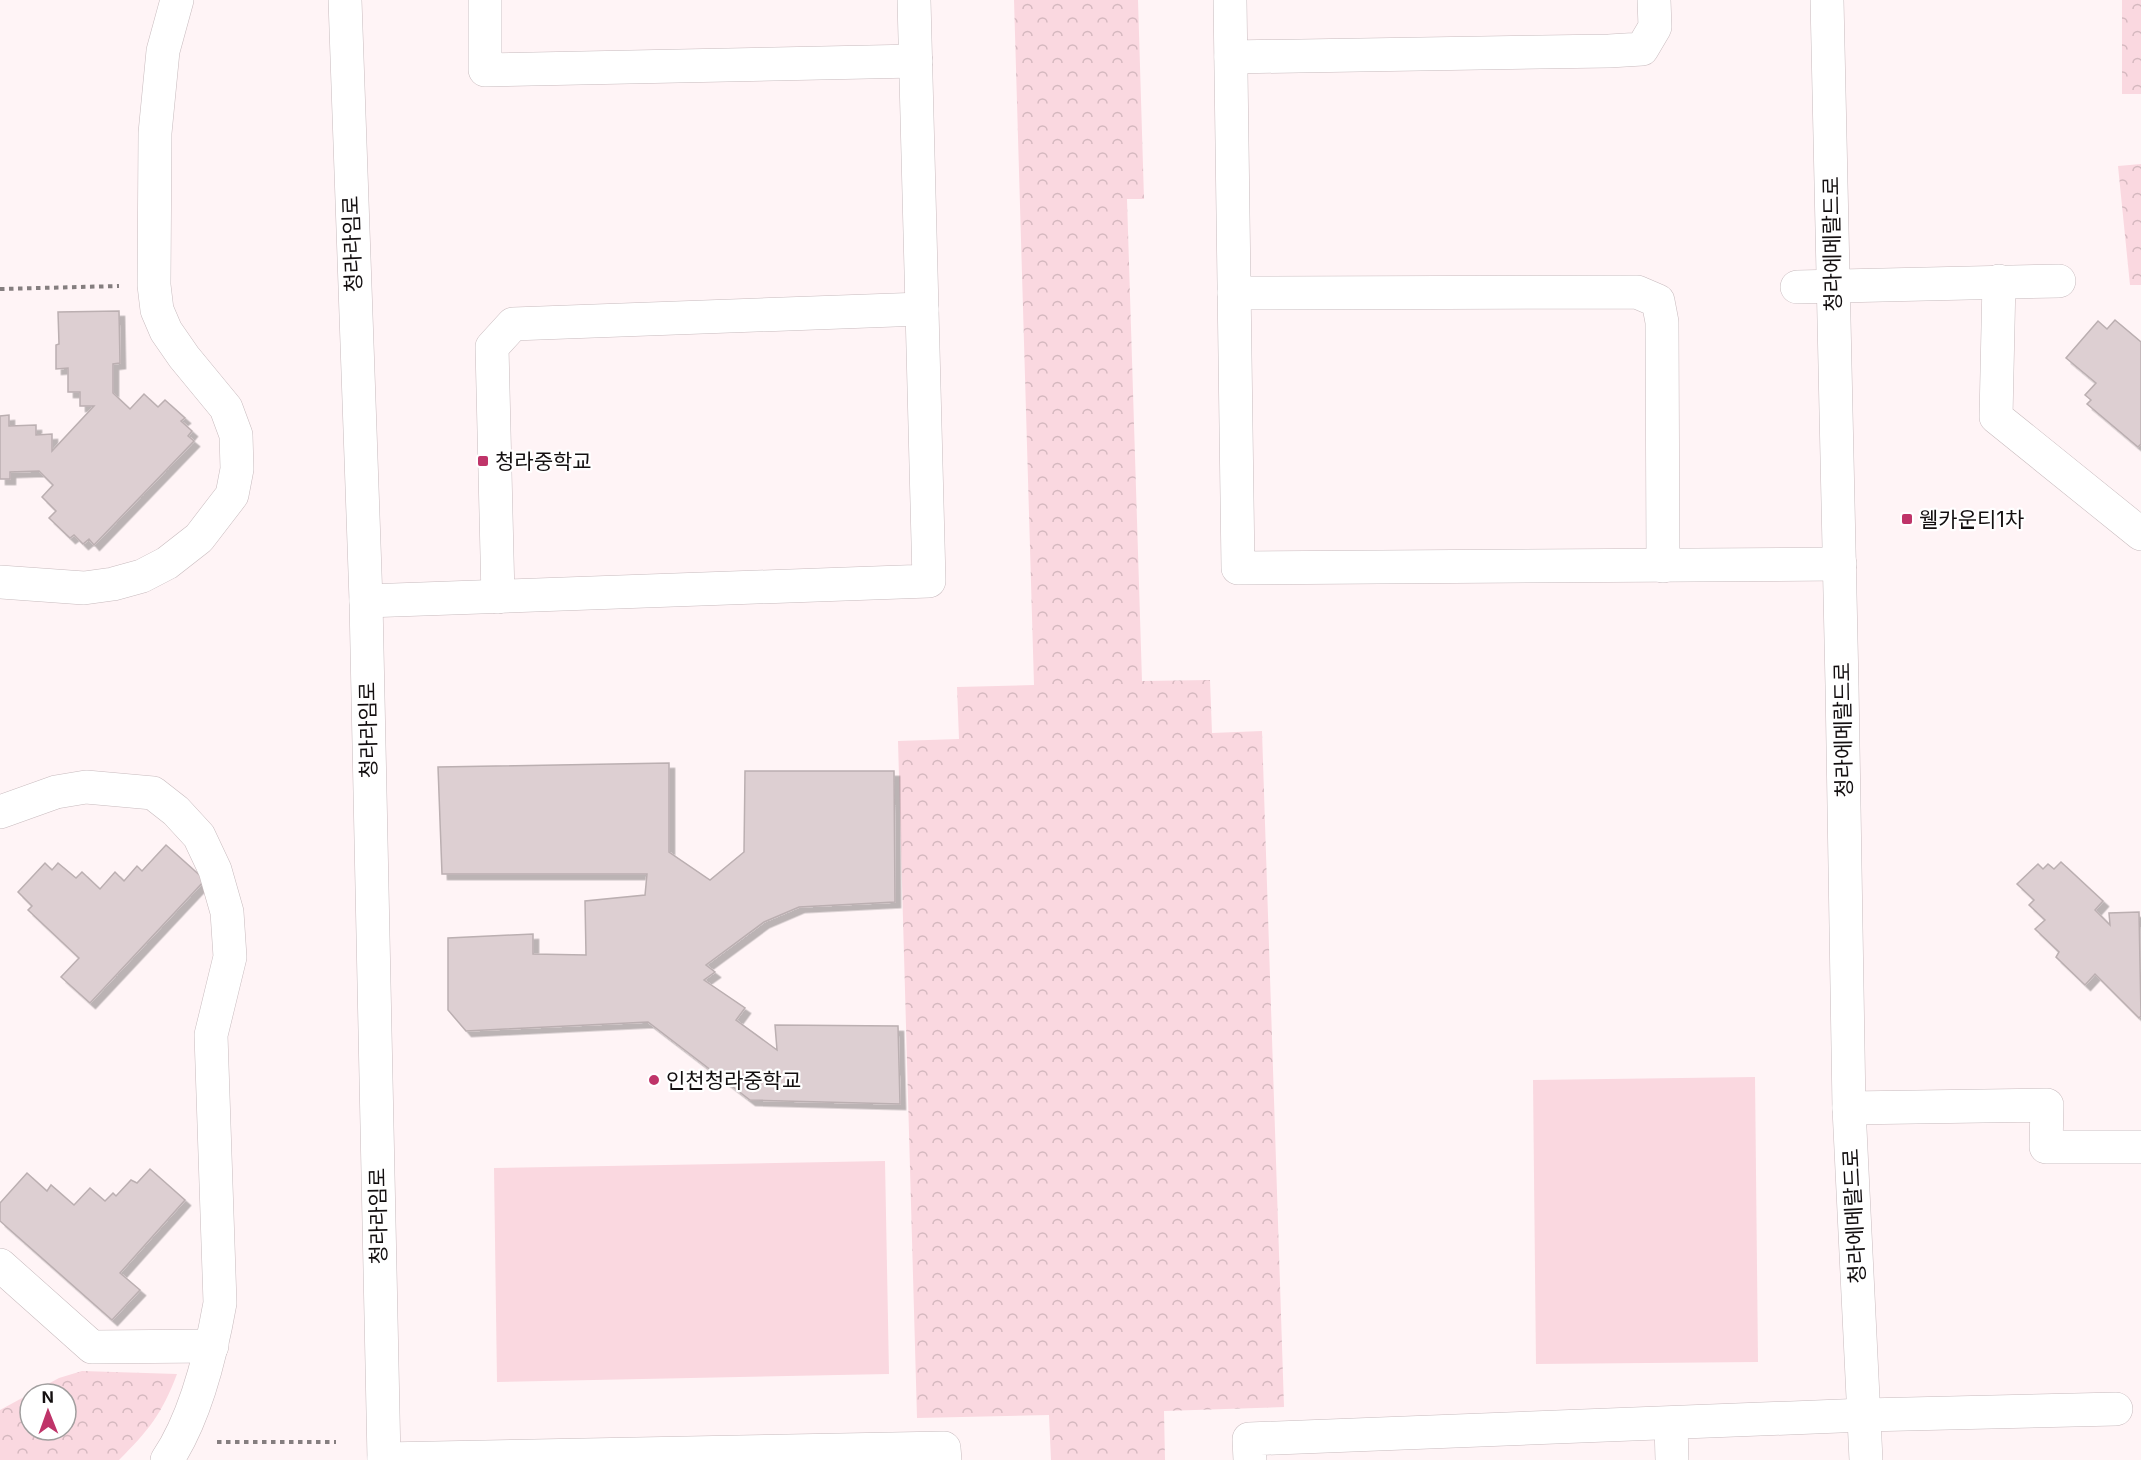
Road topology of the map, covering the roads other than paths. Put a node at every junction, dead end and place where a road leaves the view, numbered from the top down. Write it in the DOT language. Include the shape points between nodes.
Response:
graph roads {
  1 [pos="177,0"];
  2 [pos="345,0"];
  3 [pos="484,0"];
  4 [pos="914,0"];
  5 [pos="1230,0"];
  6 [pos="1654,0"];
  7 [pos="1827,0"];
  8 [pos="1231,57"];
  9 [pos="916,61"];
  10 [pos="1999,281"];
  11 [pos="2059,281"];
  12 [pos="1833,285"];
  13 [pos="1797,286"];
  14 [pos="1234,293"];
  15 [pos="922,309"];
  16 [pos="2141,534"];
  17 [pos="1840,564"];
  18 [pos="1663,566"];
  19 [pos="0,582"];
  20 [pos="498,597"];
  21 [pos="366,601"];
  22 [pos="0,812"];
  23 [pos="1849,1108"];
  24 [pos="2141,1147"];
  25 [pos="0,1265"];
  26 [pos="213,1346"];
  27 [pos="2116,1409"];
  28 [pos="1865,1415"];
  29 [pos="1671,1424"];
  30 [pos="170,1455"];
  31 [pos="533,1458"];
  32 [pos="384,1459"];
  33 [pos="945,1460"];
  34 [pos="1250,1460"];
  35 [pos="1672,1460"];
  36 [pos="1866,1460"];
  1 -- 19 [label="street" via="163,51 155,133 154,285 157,310 166,331 226,408 236,435 237,469 232,495 199,538 168,563 142,576 84,588"];
  2 -- 21 [label="street, 청라라임로"];
  3 -- 9 [label="street" via="485,70"];
  4 -- 9 [label="street"];
  5 -- 8 [label="street"];
  6 -- 8 [label="street" via="1654,27 1642,49"];
  7 -- 12 [label="street, 청라에메랄드로"];
  8 -- 14 [label="street"];
  9 -- 15 [label="street"];
  10 -- 11 [label="street"];
  10 -- 12 [label="street"];
  10 -- 16 [label="street" via="1996,417"];
  12 -- 13 [label="street"];
  12 -- 17 [label="street, 청라에메랄드로"];
  14 -- 18 [label="street" via="1637,292 1658,301 1662,322"];
  14 -- 18 [label="street" via="1238,568"];
  15 -- 20 [label="street" via="513,324 492,347"];
  15 -- 20 [label="street" via="929,581"];
  17 -- 18 [label="street"];
  17 -- 23 [label="street, 청라에메랄드로"];
  20 -- 21 [label="street"];
  21 -- 32 [label="street, 청라라임로"];
  22 -- 26 [label="street" via="56,792 86,787 153,792 199,836 215,870 227,912 230,957 211,1035 220,1303"];
  23 -- 24 [label="street" via="2047,1105 2046,1147"];
  23 -- 28 [label="street, 청라에메랄드로"];
  25 -- 26 [label="street" via="92,1347"];
  26 -- 30 [label="street" via="184,1430"];
  27 -- 28 [label="street"];
  28 -- 29 [label="street"];
  28 -- 36 [label="street, 청라에메랄드로"];
  29 -- 34 [label="street" via="1249,1438"];
  29 -- 35 [label="street"];
  31 -- 32 [label="street"];
  31 -- 33 [label="street" via="944,1448"];
}
